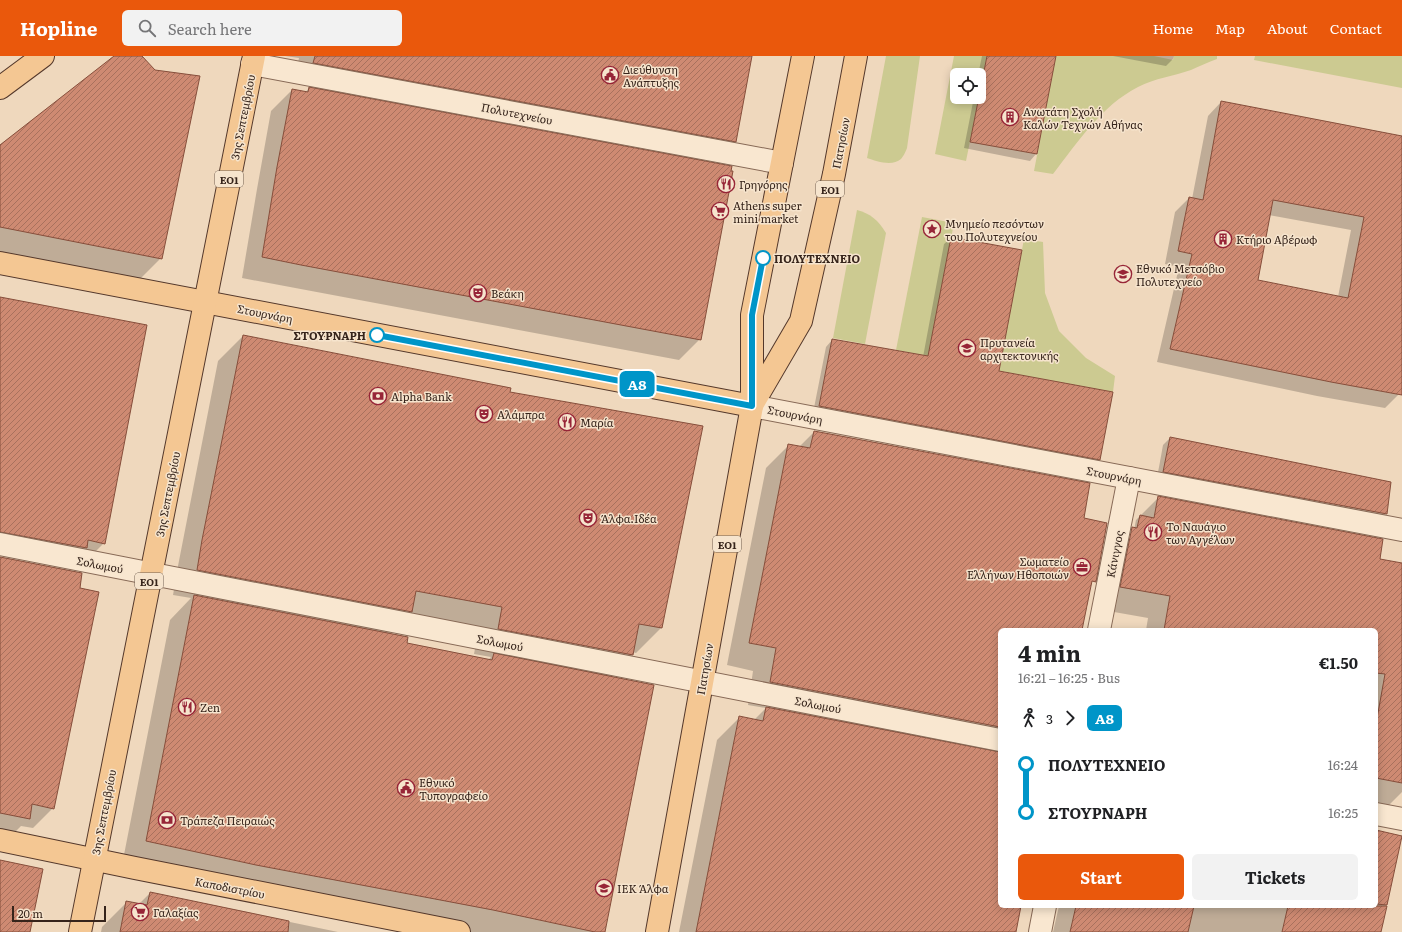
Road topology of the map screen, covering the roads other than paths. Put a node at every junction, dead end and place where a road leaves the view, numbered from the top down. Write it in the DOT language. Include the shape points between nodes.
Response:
graph roads {
  1 [pos="43,56"];
  2 [pos="803,56"];
  3 [pos="856,56"];
  4 [pos="253,60"];
  5 [pos="0,88"];
  6 [pos="782,163"];
  7 [pos="0,263"];
  8 [pos="205,302"];
  9 [pos="752,406"];
  10 [pos="1129,478"];
  11 [pos="1402,530"];
  12 [pos="0,544"];
  13 [pos="151,574"];
  14 [pos="1099,628"];
  15 [pos="702,681"];
  16 [pos="998,740"];
  17 [pos="1378,814"];
  18 [pos="1402,819"];
  19 [pos="0,840"];
  20 [pos="94,860"];
  21 [pos="1045,908"];
  22 [pos="80,932"];
  23 [pos="459,932"];
  24 [pos="656,932"];
  25 [pos="1040,932"];
  1 -- 5 [label="main road"];
  2 -- 6 [label="main road, Πατησίων / ΕΟ1"];
  3 -- 9 [label="main road, Πατησίων / ΕΟ1" via="834,174 801,320"];
  4 -- 6 [label="street, Πολυτεχνείου"];
  4 -- 8 [label="main road, 3ης Σεπτεμβρίου / ΕΟ1"];
  6 -- 9 [label="main road, Πατησίων / ΕΟ1" via="752,315"];
  7 -- 8 [label="main road, Στουρνάρη"];
  8 -- 9 [label="main road, Στουρνάρη"];
  8 -- 13 [label="main road, 3ης Σεπτεμβρίου / ΕΟ1"];
  9 -- 10 [label="street, Στουρνάρη"];
  9 -- 15 [label="main road, Πατησίων / ΕΟ1"];
  10 -- 11 [label="street, Στουρνάρη"];
  10 -- 14 [label="street, Κάνιγγος"];
  12 -- 13 [label="street, Σολωμού"];
  13 -- 15 [label="street, Σολωμού"];
  13 -- 20 [label="main road, 3ης Σεπτεμβρίου / ΕΟ1"];
  15 -- 16 [label="street, Σολωμού"];
  15 -- 24 [label="main road, Πατησίων / ΕΟ1"];
  17 -- 18 [label="street"];
  19 -- 20 [label="main road, Καποδιστρίου"];
  20 -- 22 [label="main road, 3ης Σεπτεμβρίου / ΕΟ1"];
  20 -- 23 [label="main road, Καποδιστρίου"];
  21 -- 25 [label="street"];
}
